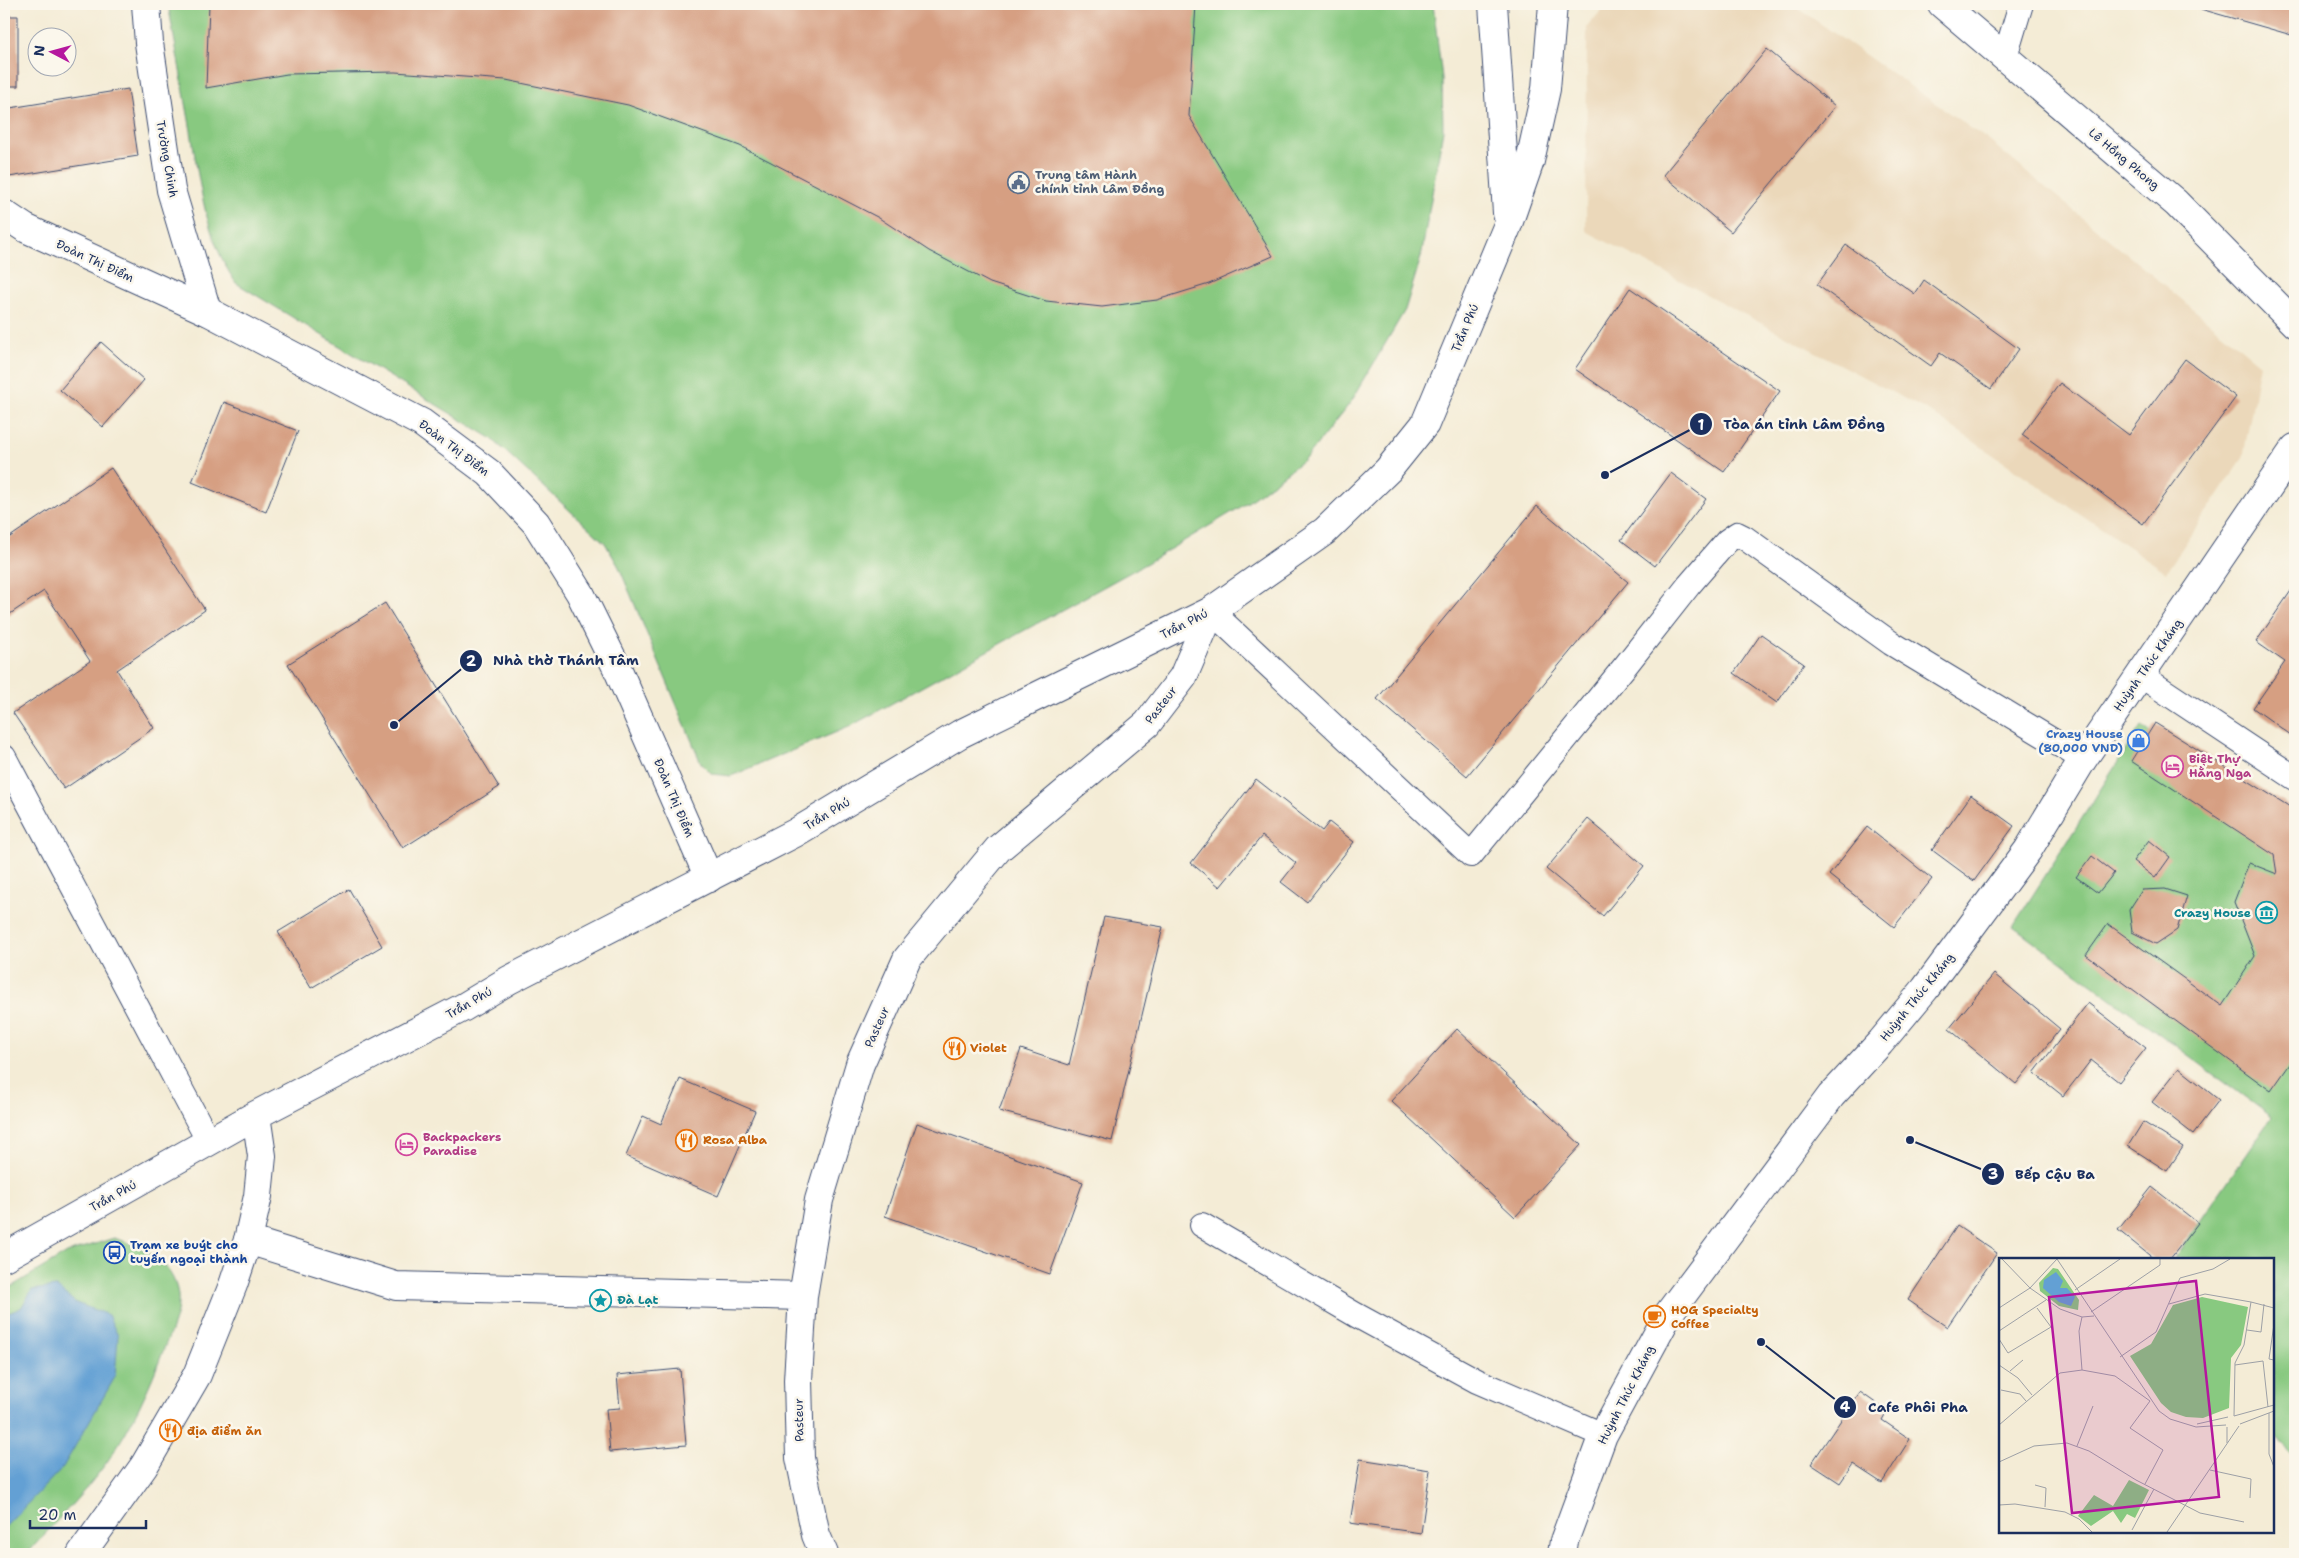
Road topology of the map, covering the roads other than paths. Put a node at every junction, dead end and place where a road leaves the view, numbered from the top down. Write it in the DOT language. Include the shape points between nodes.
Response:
graph roads {
  1 [pos="146,4"];
  2 [pos="1493,4"];
  3 [pos="1553,4"];
  4 [pos="1942,4"];
  5 [pos="2021,4"];
  6 [pos="2004,57"];
  7 [pos="4,214"];
  8 [pos="1508,227"];
  9 [pos="207,311"];
  10 [pos="2295,324"];
  11 [pos="2295,448"];
  12 [pos="1211,611"];
  13 [pos="2140,675"];
  14 [pos="4,757"];
  15 [pos="2083,759"];
  16 [pos="2295,778"];
  17 [pos="709,878"];
  18 [pos="256,1115"];
  19 [pos="209,1142"];
  20 [pos="1202,1225"];
  21 [pos="248,1240"];
  22 [pos="4,1257"];
  23 [pos="803,1296"];
  24 [pos="1603,1435"];
  25 [pos="80,1554"];
  26 [pos="824,1554"];
  27 [pos="1562,1554"];
  1 -- 9 [label="street, Trường Chinh" via="171,190"];
  2 -- 8 [label="street, Trần Phú"];
  3 -- 8 [label="street, Trần Phú" via="1546,89 1530,161"];
  4 -- 6 [label="street, Lê Hồng Phong"];
  5 -- 6 [label="lane"];
  6 -- 10 [label="street, Lê Hồng Phong" via="2176,204"];
  7 -- 9 [label="street, Đoàn Thị Điểm" via="25,228"];
  8 -- 12 [label="street, Trần Phú" via="1425,424 1388,470 1325,531"];
  9 -- 17 [label="street, Đoàn Thị Điểm" via="422,423 490,473 536,523 580,593 614,661"];
  11 -- 13 [label="street, Huỳnh Thúc Kháng"];
  12 -- 15 [label="lane" via="1471,855 1689,584 1737,534 1891,643"];
  12 -- 17 [label="street, Trần Phú" via="960,734 795,833"];
  12 -- 23 [label="street, Pasteur" via="1183,677 1147,724 998,849 907,959 860,1064 819,1200"];
  13 -- 15 [label="street, Huỳnh Thúc Kháng"];
  13 -- 16 [label="lane"];
  14 -- 19 [label="lane"];
  15 -- 24 [label="street, Huỳnh Thúc Kháng" via="2028,850 1925,990 1831,1096 1669,1313"];
  17 -- 18 [label="street, Trần Phú"];
  18 -- 19 [label="street, Trần Phú"];
  18 -- 21 [label="street" via="262,1156 258,1196"];
  19 -- 22 [label="street, Trần Phú"];
  20 -- 24 [label="lane" via="1356,1315 1478,1381"];
  21 -- 23 [label="street" via="396,1286"];
  21 -- 25 [label="street" via="197,1375 144,1466"];
  23 -- 26 [label="street, Pasteur" via="798,1380 800,1458 816,1535"];
  24 -- 27 [label="street, Huỳnh Thúc Kháng"];
}
